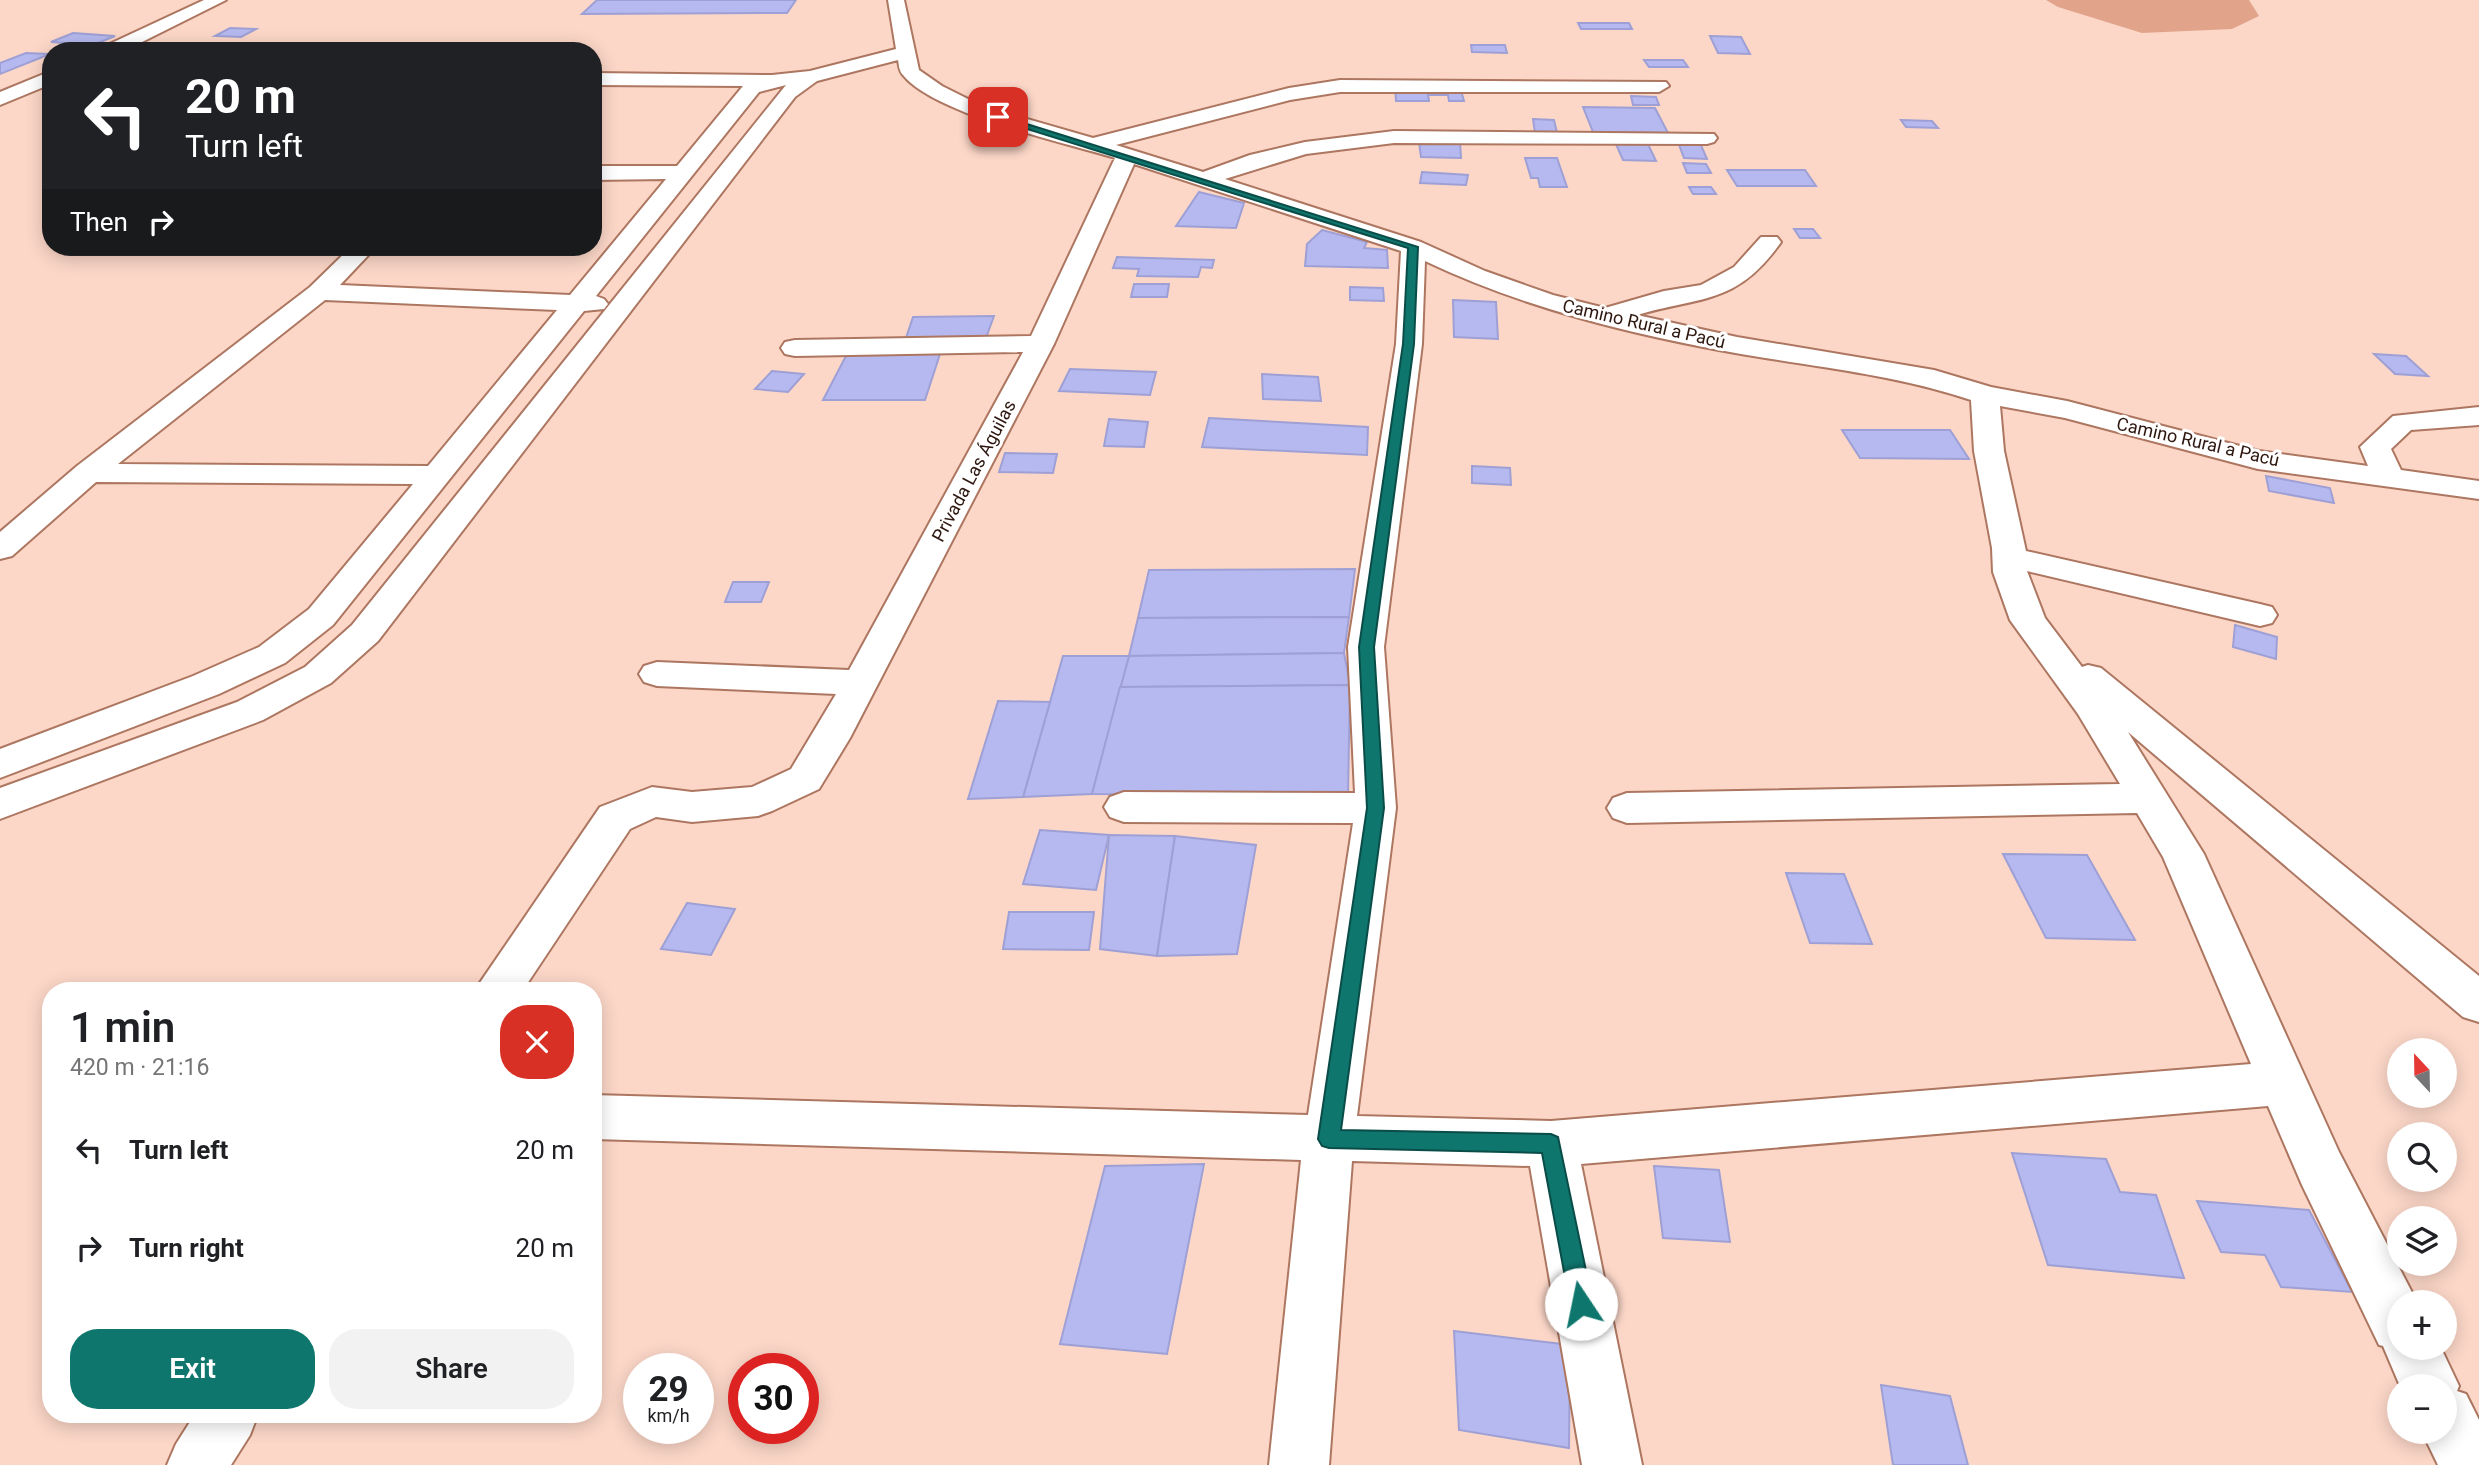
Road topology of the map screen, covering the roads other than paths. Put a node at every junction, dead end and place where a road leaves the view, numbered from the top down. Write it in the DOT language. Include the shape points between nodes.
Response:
graph roads {
  1 [pos="218,0"];
  2 [pos="896,0"];
  3 [pos="128,42"];
  4 [pos="906,51"];
  5 [pos="810,77"];
  6 [pos="602,79"];
  7 [pos="42,81"];
  8 [pos="772,81"];
  9 [pos="1659,86"];
  10 [pos="0,99"];
  11 [pos="1707,138"];
  12 [pos="1091,145"];
  13 [pos="1127,155"];
  14 [pos="684,172"];
  15 [pos="602,173"];
  16 [pos="1202,180"];
  17 [pos="1769,242"];
  18 [pos="1413,247"];
  19 [pos="355,256"];
  20 [pos="318,292"];
  21 [pos="576,304"];
  22 [pos="621,305"];
  23 [pos="1605,316"];
  24 [pos="1041,344"];
  25 [pos="795,348"];
  26 [pos="1984,395"];
  27 [pos="2479,416"];
  28 [pos="88,473"];
  29 [pos="436,475"];
  30 [pos="2388,476"];
  31 [pos="2479,490"];
  32 [pos="0,548"];
  33 [pos="2009,557"];
  34 [pos="2260,615"];
  35 [pos="2028,620"];
  36 [pos="657,674"];
  37 [pos="860,683"];
  38 [pos="48,746"];
  39 [pos="0,764"];
  40 [pos="0,788"];
  41 [pos="2148,798"];
  42 [pos="0,804"];
  43 [pos="1124,807"];
  44 [pos="1376,808"];
  45 [pos="1627,808"];
  46 [pos="503,982"];
  47 [pos="2479,1003"];
  48 [pos="2283,1083"];
  49 [pos="602,1117"];
  50 [pos="1329,1139"];
  51 [pos="1551,1144"];
  52 [pos="2387,1301"];
  53 [pos="223,1423"];
  54 [pos="2457,1439"];
  55 [pos="197,1465"];
  56 [pos="1299,1465"];
  57 [pos="1612,1465"];
  58 [pos="2470,1465"];
  1 -- 3 [label="street"];
  2 -- 4 [label="street, Camino Rural a Pacú"];
  4 -- 5 [label="street"];
  4 -- 12 [label="street, Camino Rural a Pacú" via="910,72 935,90 975,110"];
  5 -- 8 [label="street"];
  5 -- 22 [label="street" via="788,93"];
  6 -- 8 [label="street"];
  7 -- 10 [label="street"];
  8 -- 14 [label="street" via="752,88"];
  9 -- 12 [label="street" via="1340,86 1289,94"];
  11 -- 16 [label="street" via="1394,137 1305,148"];
  12 -- 13 [label="street, Camino Rural a Pacú"];
  13 -- 16 [label="street, Camino Rural a Pacú"];
  13 -- 24 [label="street, Privada Las Águilas"];
  14 -- 15 [label="street"];
  14 -- 21 [label="street"];
  16 -- 18 [label="street, Camino Rural a Pacú"];
  17 -- 23 [label="street" via="1744,272 1708,292"];
  18 -- 23 [label="street, Camino Rural a Pacú" via="1476,276"];
  18 -- 44 [label="street" via="1409,344 1366,647"];
  19 -- 20 [label="street"];
  20 -- 21 [label="street"];
  20 -- 28 [label="street"];
  21 -- 22 [label="street"];
  21 -- 29 [label="street"];
  22 -- 42 [label="street" via="365,633 318,676 250,711"];
  23 -- 26 [label="street, Camino Rural a Pacú" via="1737,345 1934,378"];
  24 -- 25 [label="street"];
  24 -- 37 [label="street, Privada Las Águilas"];
  26 -- 30 [label="street, Camino Rural a Pacú" via="2067,410 2258,460"];
  26 -- 33 [label="street" via="1989,452"];
  27 -- 30 [label="street" via="2403,422 2375,447"];
  28 -- 29 [label="street"];
  28 -- 32 [label="street"];
  29 -- 38 [label="street" via="321,617 272,655"];
  30 -- 31 [label="street, Camino Rural a Pacú"];
  33 -- 34 [label="street"];
  33 -- 35 [label="street"];
  35 -- 41 [label="street" via="2093,707"];
  35 -- 47 [label="street" via="2121,706"];
  36 -- 37 [label="street"];
  37 -- 46 [label="street, Privada Las Águilas" via="805,779 758,801 692,807 652,802 615,818"];
  38 -- 39 [label="street"];
  38 -- 40 [label="street"];
  41 -- 45 [label="street"];
  41 -- 48 [label="street" via="2183,854"];
  43 -- 44 [label="street"];
  44 -- 50 [label="street"];
  48 -- 51 [label="street"];
  48 -- 52 [label="street"];
  49 -- 50 [label="street"];
  50 -- 51 [label="street"];
  50 -- 56 [label="street"];
  51 -- 57 [label="street"];
  53 -- 55 [label="street"];
  54 -- 58 [label="street"];
}
